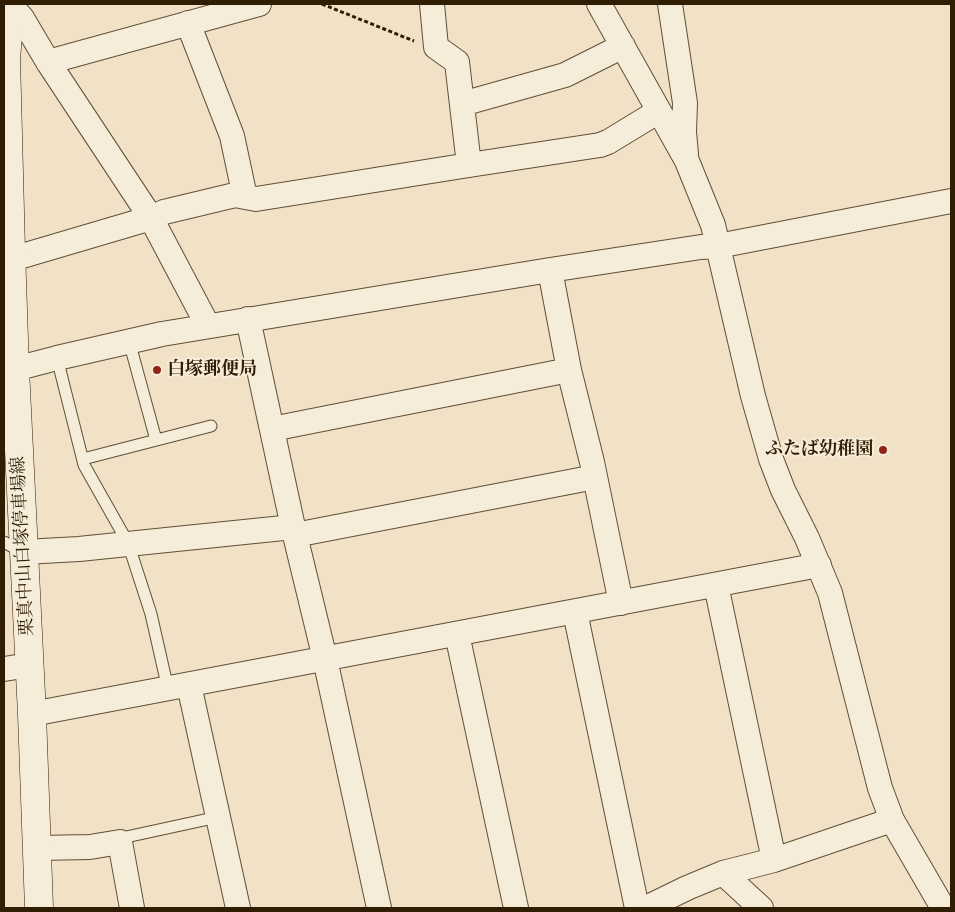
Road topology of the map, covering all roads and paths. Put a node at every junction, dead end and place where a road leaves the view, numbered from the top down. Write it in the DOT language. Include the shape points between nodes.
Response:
graph roads {
  1 [pos="259,4"];
  2 [pos="322,4"];
  3 [pos="432,4"];
  4 [pos="600,4"];
  5 [pos="670,4"];
  6 [pos="11,5"];
  7 [pos="188,23"];
  8 [pos="436,46"];
  9 [pos="623,46"];
  10 [pos="48,62"];
  11 [pos="462,104"];
  12 [pos="659,111"];
  13 [pos="687,161"];
  14 [pos="469,165"];
  15 [pos="245,197"];
  16 [pos="951,201"];
  17 [pos="151,218"];
  18 [pos="718,246"];
  19 [pos="9,252"];
  20 [pos="550,270"];
  21 [pos="248,319"];
  22 [pos="208,326"];
  23 [pos="129,342"];
  24 [pos="57,358"];
  25 [pos="569,370"];
  26 [pos="10,372"];
  27 [pos="211,426"];
  28 [pos="272,428"];
  29 [pos="156,440"];
  30 [pos="83,459"];
  31 [pos="595,477"];
  32 [pos="294,531"];
  33 [pos="128,543"];
  34 [pos="14,547"];
  35 [pos="819,565"];
  36 [pos="716,585"];
  37 [pos="621,603"];
  38 [pos="574,612"];
  39 [pos="457,634"];
  40 [pos="324,659"];
  41 [pos="17,667"];
  42 [pos="178,687"];
  43 [pos="32,714"];
  44 [pos="218,817"];
  45 [pos="892,820"];
  46 [pos="120,842"];
  47 [pos="37,848"];
  48 [pos="774,860"];
  49 [pos="723,873"];
  50 [pos="39,908"];
  51 [pos="132,908"];
  52 [pos="238,908"];
  53 [pos="379,908"];
  54 [pos="516,908"];
  55 [pos="637,908"];
  56 [pos="646,908"];
  57 [pos="761,908"];
  58 [pos="943,908"];
  1 -- 7 [label="street"];
  2 -- 8 [label="path" via="417,43"];
  3 -- 8 [label="street"];
  4 -- 9 [label="street"];
  5 -- 13 [label="street" via="685,103"];
  6 -- 10 [label="street"];
  6 -- 19 [label="main road, 栗真中山白塚停車場線" via="6,58"];
  7 -- 10 [label="street"];
  7 -- 15 [label="street" via="232,136"];
  8 -- 11 [label="street" via="457,62"];
  9 -- 11 [label="street" via="565,75"];
  9 -- 12 [label="street"];
  10 -- 17 [label="street"];
  11 -- 14 [label="street"];
  12 -- 13 [label="street"];
  12 -- 14 [label="street" via="600,146"];
  13 -- 18 [label="street"];
  14 -- 15 [label="street" via="256,199"];
  15 -- 17 [label="street" via="235,195"];
  16 -- 18 [label="street"];
  17 -- 19 [label="street"];
  17 -- 22 [label="street"];
  18 -- 20 [label="street"];
  18 -- 35 [label="street" via="771,459"];
  19 -- 26 [label="main road, 栗真中山白塚停車場線"];
  20 -- 21 [label="street"];
  20 -- 25 [label="street"];
  21 -- 22 [label="street"];
  21 -- 28 [label="street"];
  22 -- 23 [label="street"];
  23 -- 24 [label="street"];
  23 -- 29 [label="lane"];
  24 -- 26 [label="street"];
  24 -- 30 [label="lane"];
  25 -- 28 [label="street"];
  25 -- 31 [label="street"];
  26 -- 34 [label="main road, 栗真中山白塚停車場線"];
  27 -- 29 [label="lane"];
  28 -- 32 [label="street"];
  29 -- 30 [label="lane"];
  30 -- 33 [label="lane"];
  31 -- 32 [label="street"];
  31 -- 37 [label="street"];
  32 -- 33 [label="street"];
  32 -- 40 [label="street"];
  33 -- 34 [label="street" via="79,549"];
  33 -- 42 [label="lane"];
  34 -- 41 [label="main road, 栗真中山白塚停車場線"];
  35 -- 36 [label="street"];
  35 -- 45 [label="street" via="830,593 880,788"];
  36 -- 37 [label="street"];
  36 -- 48 [label="street"];
  37 -- 38 [label="street"];
  38 -- 39 [label="street"];
  38 -- 55 [label="street"];
  39 -- 40 [label="street"];
  39 -- 54 [label="street"];
  40 -- 42 [label="street"];
  40 -- 53 [label="street"];
  41 -- 43 [label="main road, 栗真中山白塚停車場線"];
  42 -- 43 [label="street"];
  42 -- 44 [label="street"];
  43 -- 47 [label="main road, 栗真中山白塚停車場線"];
  44 -- 46 [label="lane" via="126,837"];
  44 -- 52 [label="street"];
  45 -- 48 [label="street"];
  45 -- 58 [label="street"];
  46 -- 47 [label="street" via="90,847"];
  46 -- 51 [label="street"];
  47 -- 50 [label="main road, 栗真中山白塚停車場線"];
  48 -- 49 [label="street"];
  49 -- 56 [label="street"];
  49 -- 57 [label="street"];
}
